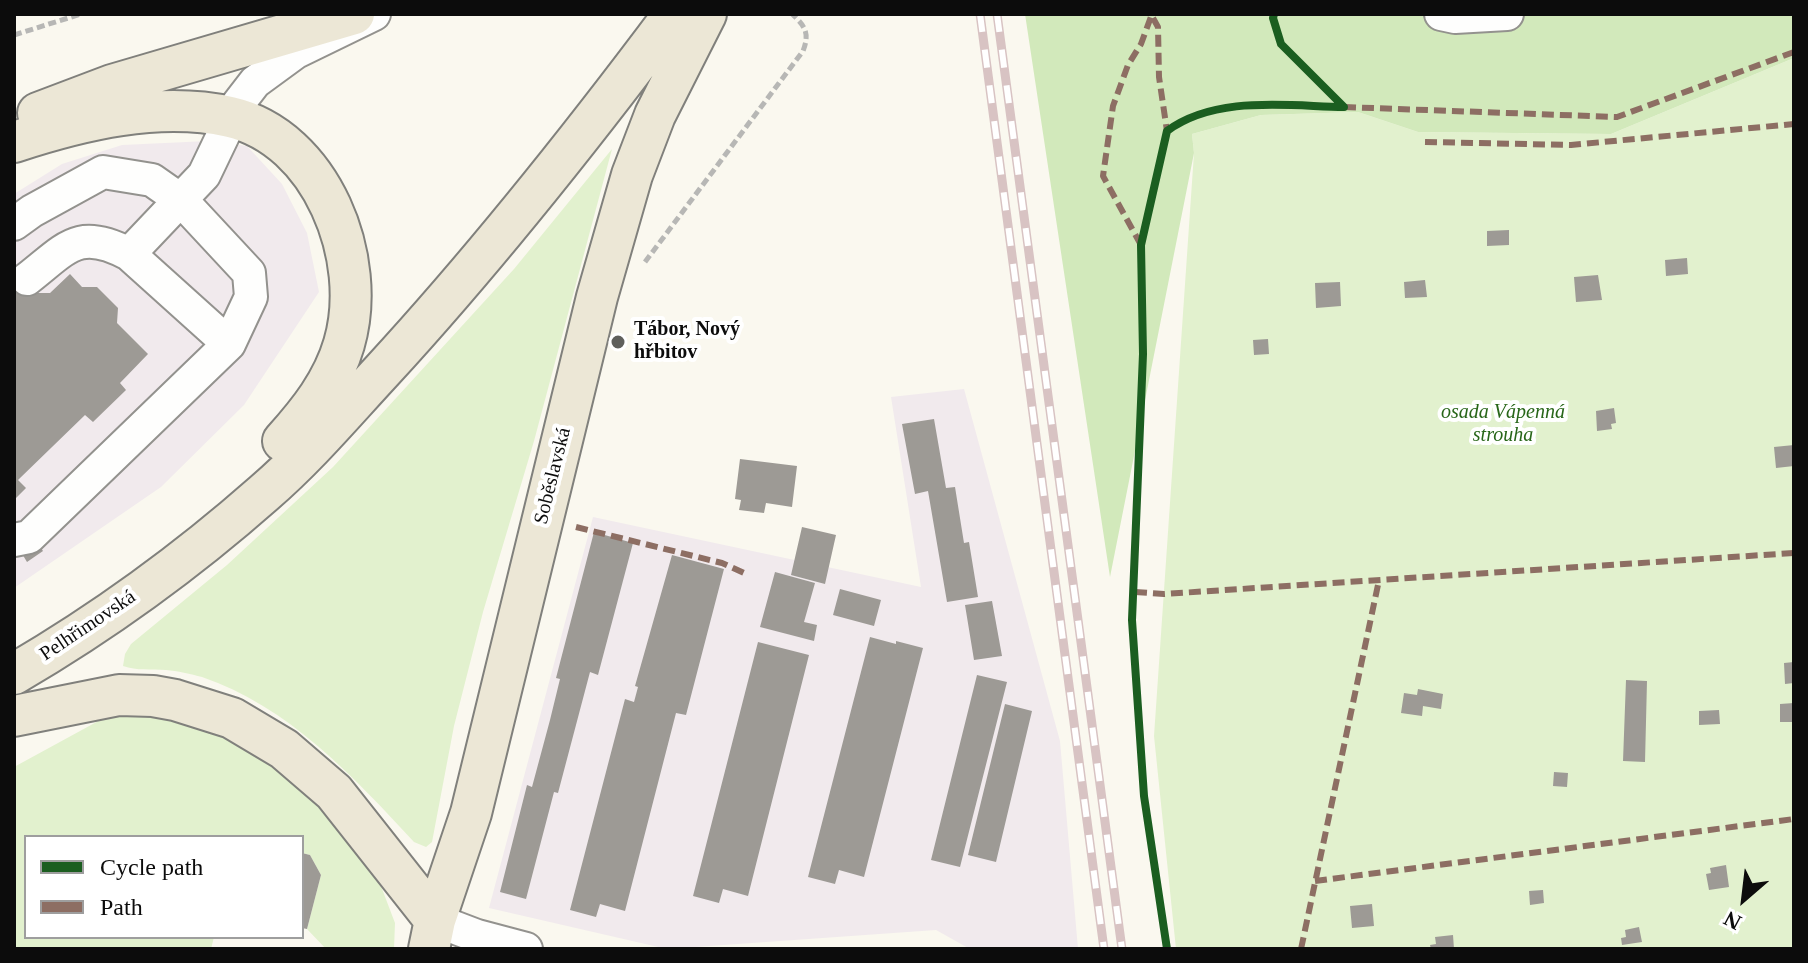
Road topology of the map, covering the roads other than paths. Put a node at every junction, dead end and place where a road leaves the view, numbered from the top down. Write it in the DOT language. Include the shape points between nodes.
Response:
graph roads {
  1 [pos="354,14"];
  2 [pos="374,14"];
  3 [pos="674,14"];
  4 [pos="706,14"];
  5 [pos="1441,14"];
  6 [pos="1507,14"];
  7 [pos="232,117"];
  8 [pos="14,126"];
  9 [pos="14,142"];
  10 [pos="182,201"];
  11 [pos="14,224"];
  12 [pos="129,254"];
  13 [pos="27,279"];
  14 [pos="229,344"];
  15 [pos="14,540"];
  16 [pos="161,577"];
  17 [pos="14,674"];
  18 [pos="14,716"];
  19 [pos="432,934"];
  20 [pos="526,949"];
  1 -- 8 [label="main road" via="112,85"];
  2 -- 7 [label="street" via="278,62 245,93"];
  3 -- 16 [label="main road" via="501,234 396,355 267,491"];
  4 -- 19 [label="main road, Soběslavská" via="655,115 632,175 597,297 471,813"];
  5 -- 6 [label="street"];
  7 -- 9 [label="main road" via="128,114"];
  7 -- 10 [label="street" via="212,164"];
  7 -- 16 [label="main road" via="300,157 326,198 349,270 349,318 341,352 318,400"];
  10 -- 11 [label="street" via="152,180 103,172"];
  10 -- 12 [label="street"];
  10 -- 14 [label="street" via="249,273 251,297"];
  12 -- 13 [label="street" via="92,240 74,243"];
  12 -- 14 [label="street"];
  14 -- 15 [label="street" via="29,537"];
  16 -- 17 [label="main road, Pelhřimovská"];
  18 -- 19 [label="main road" via="119,695 175,700 232,718 284,749 334,792"];
  19 -- 20 [label="street" via="477,936"];
}
